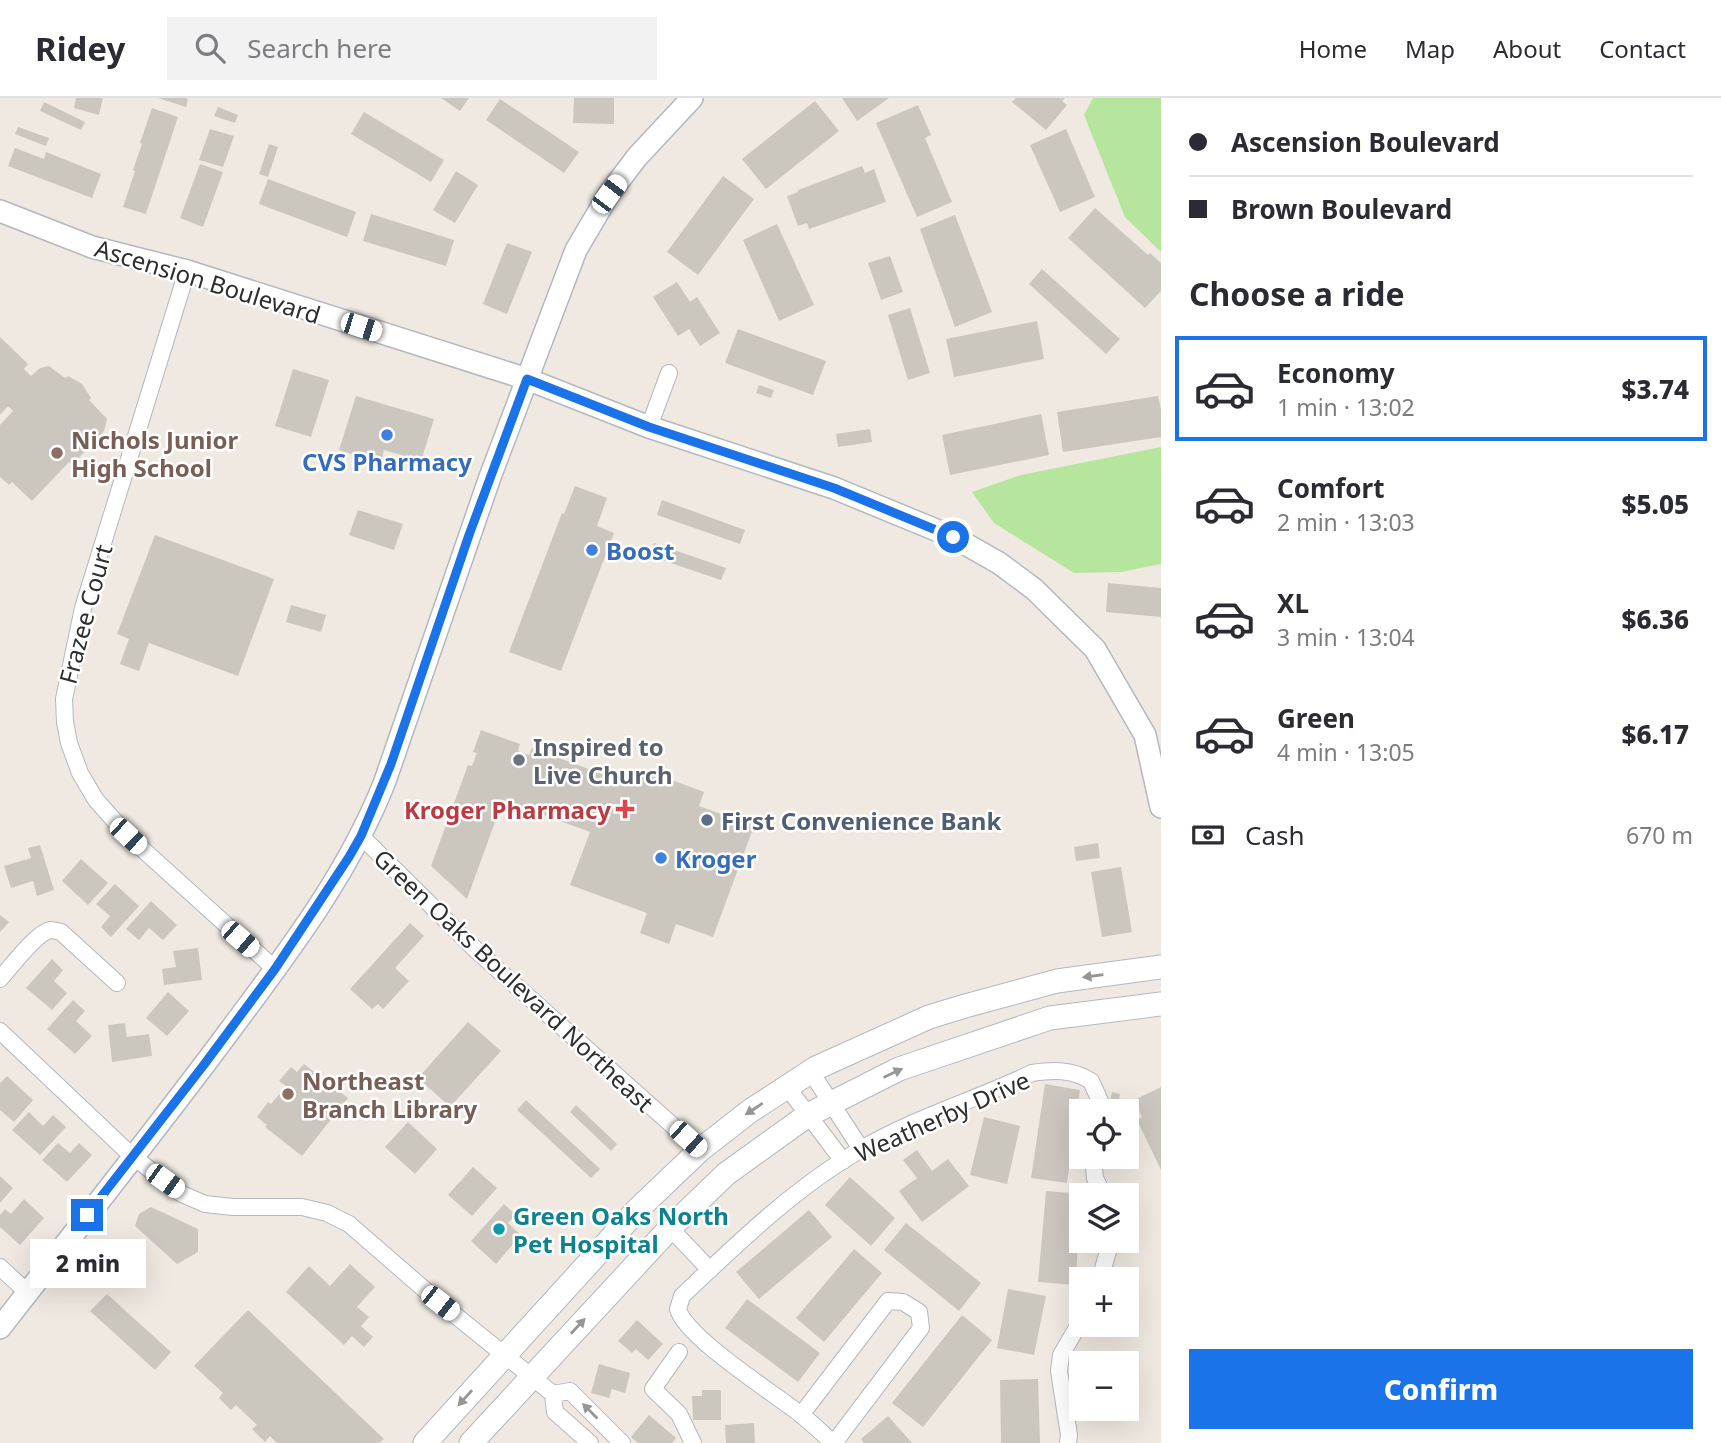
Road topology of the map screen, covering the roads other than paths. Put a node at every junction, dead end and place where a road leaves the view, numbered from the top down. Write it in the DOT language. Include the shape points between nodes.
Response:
graph roads {
  1 [pos="692,98"];
  2 [pos="0,211"];
  3 [pos="187,271"];
  4 [pos="670,373"];
  5 [pos="527,379"];
  6 [pos="649,427"];
  7 [pos="1161,807"];
  8 [pos="361,836"];
  9 [pos="1161,967"];
  10 [pos="275,969"];
  11 [pos="0,979"];
  12 [pos="117,983"];
  13 [pos="1161,1004"];
  14 [pos="0,1031"];
  15 [pos="811,1072"];
  16 [pos="787,1087"];
  17 [pos="1099,1099"];
  18 [pos="832,1104"];
  19 [pos="808,1115"];
  20 [pos="861,1149"];
  21 [pos="700,1150"];
  22 [pos="132,1156"];
  23 [pos="843,1161"];
  24 [pos="670,1228"];
  25 [pos="0,1267"];
  26 [pos="710,1270"];
  27 [pos="28,1293"];
  28 [pos="0,1328"];
  29 [pos="1072,1337"];
  30 [pos="679,1352"];
  31 [pos="505,1354"];
  32 [pos="531,1376"];
  33 [pos="553,1394"];
  34 [pos="801,1415"];
  35 [pos="425,1443"];
  36 [pos="471,1443"];
  37 [pos="590,1443"];
  38 [pos="622,1443"];
  39 [pos="693,1443"];
  40 [pos="833,1443"];
  41 [pos="1068,1443"];
  1 -- 5 [label="street" via="609,194 576,250"];
  2 -- 3 [label="street, Ascension Boulevard" via="92,247"];
  3 -- 5 [label="street, Ascension Boulevard"];
  3 -- 10 [label="street, Frazee Court" via="83,608 64,699 65,722 80,773 96,800 128,836"];
  4 -- 6 [label="street"];
  5 -- 6 [label="street, Ascension Boulevard"];
  5 -- 8 [label="street" via="391,764"];
  6 -- 7 [label="street, Ascension Boulevard" via="834,488 953,537 1008,569 1095,649 1145,735"];
  8 -- 10 [label="street"];
  8 -- 21 [label="street, Green Oaks Boulevard Northeast" via="478,951"];
  9 -- 15 [label="main road, one-way" via="1057,981 965,1006 863,1045"];
  10 -- 22 [label="street"];
  11 -- 12 [label="street" via="37,939 55,930"];
  18 -- 13 [label="main road, one-way" via="899,1069 1050,1018"];
  14 -- 22 [label="street"];
  15 -- 16 [label="main road"];
  15 -- 18 [label="street"];
  16 -- 19 [label="street"];
  16 -- 21 [label="main road, one-way"];
  17 -- 20 [label="street, Weatherby Drive" via="1091,1081 1070,1072 1032,1073"];
  18 -- 19 [label="main road"];
  18 -- 20 [label="street"];
  19 -- 23 [label="street"];
  19 -- 24 [label="main road" via="726,1174"];
  20 -- 23 [label="street, Weatherby Drive"];
  21 -- 31 [label="main road" via="636,1210"];
  22 -- 27 [label="street"];
  22 -- 31 [label="street" via="182,1194 205,1204 302,1207 349,1224"];
  23 -- 26 [label="street, Weatherby Drive" via="784,1202"];
  24 -- 26 [label="street"];
  32 -- 24 [label="main road, one-way"];
  25 -- 27 [label="street"];
  26 -- 34 [label="street, Weatherby Drive" via="682,1296 679,1315 729,1362"];
  27 -- 28 [label="street"];
  29 -- 41 [label="street" via="1061,1355 1059,1371"];
  30 -- 39 [label="street" via="653,1389 679,1413"];
  31 -- 32 [label="street"];
  31 -- 35 [label="main road, one-way"];
  32 -- 33 [label="street"];
  32 -- 36 [label="main road"];
  33 -- 37 [label="street" via="555,1412"];
  38 -- 33 [label="street, one-way" via="570,1391"];
  34 -- 40 [label="street"];
  34 -- 40 [label="street" via="888,1301 903,1302 919,1312 921,1328"];
}
